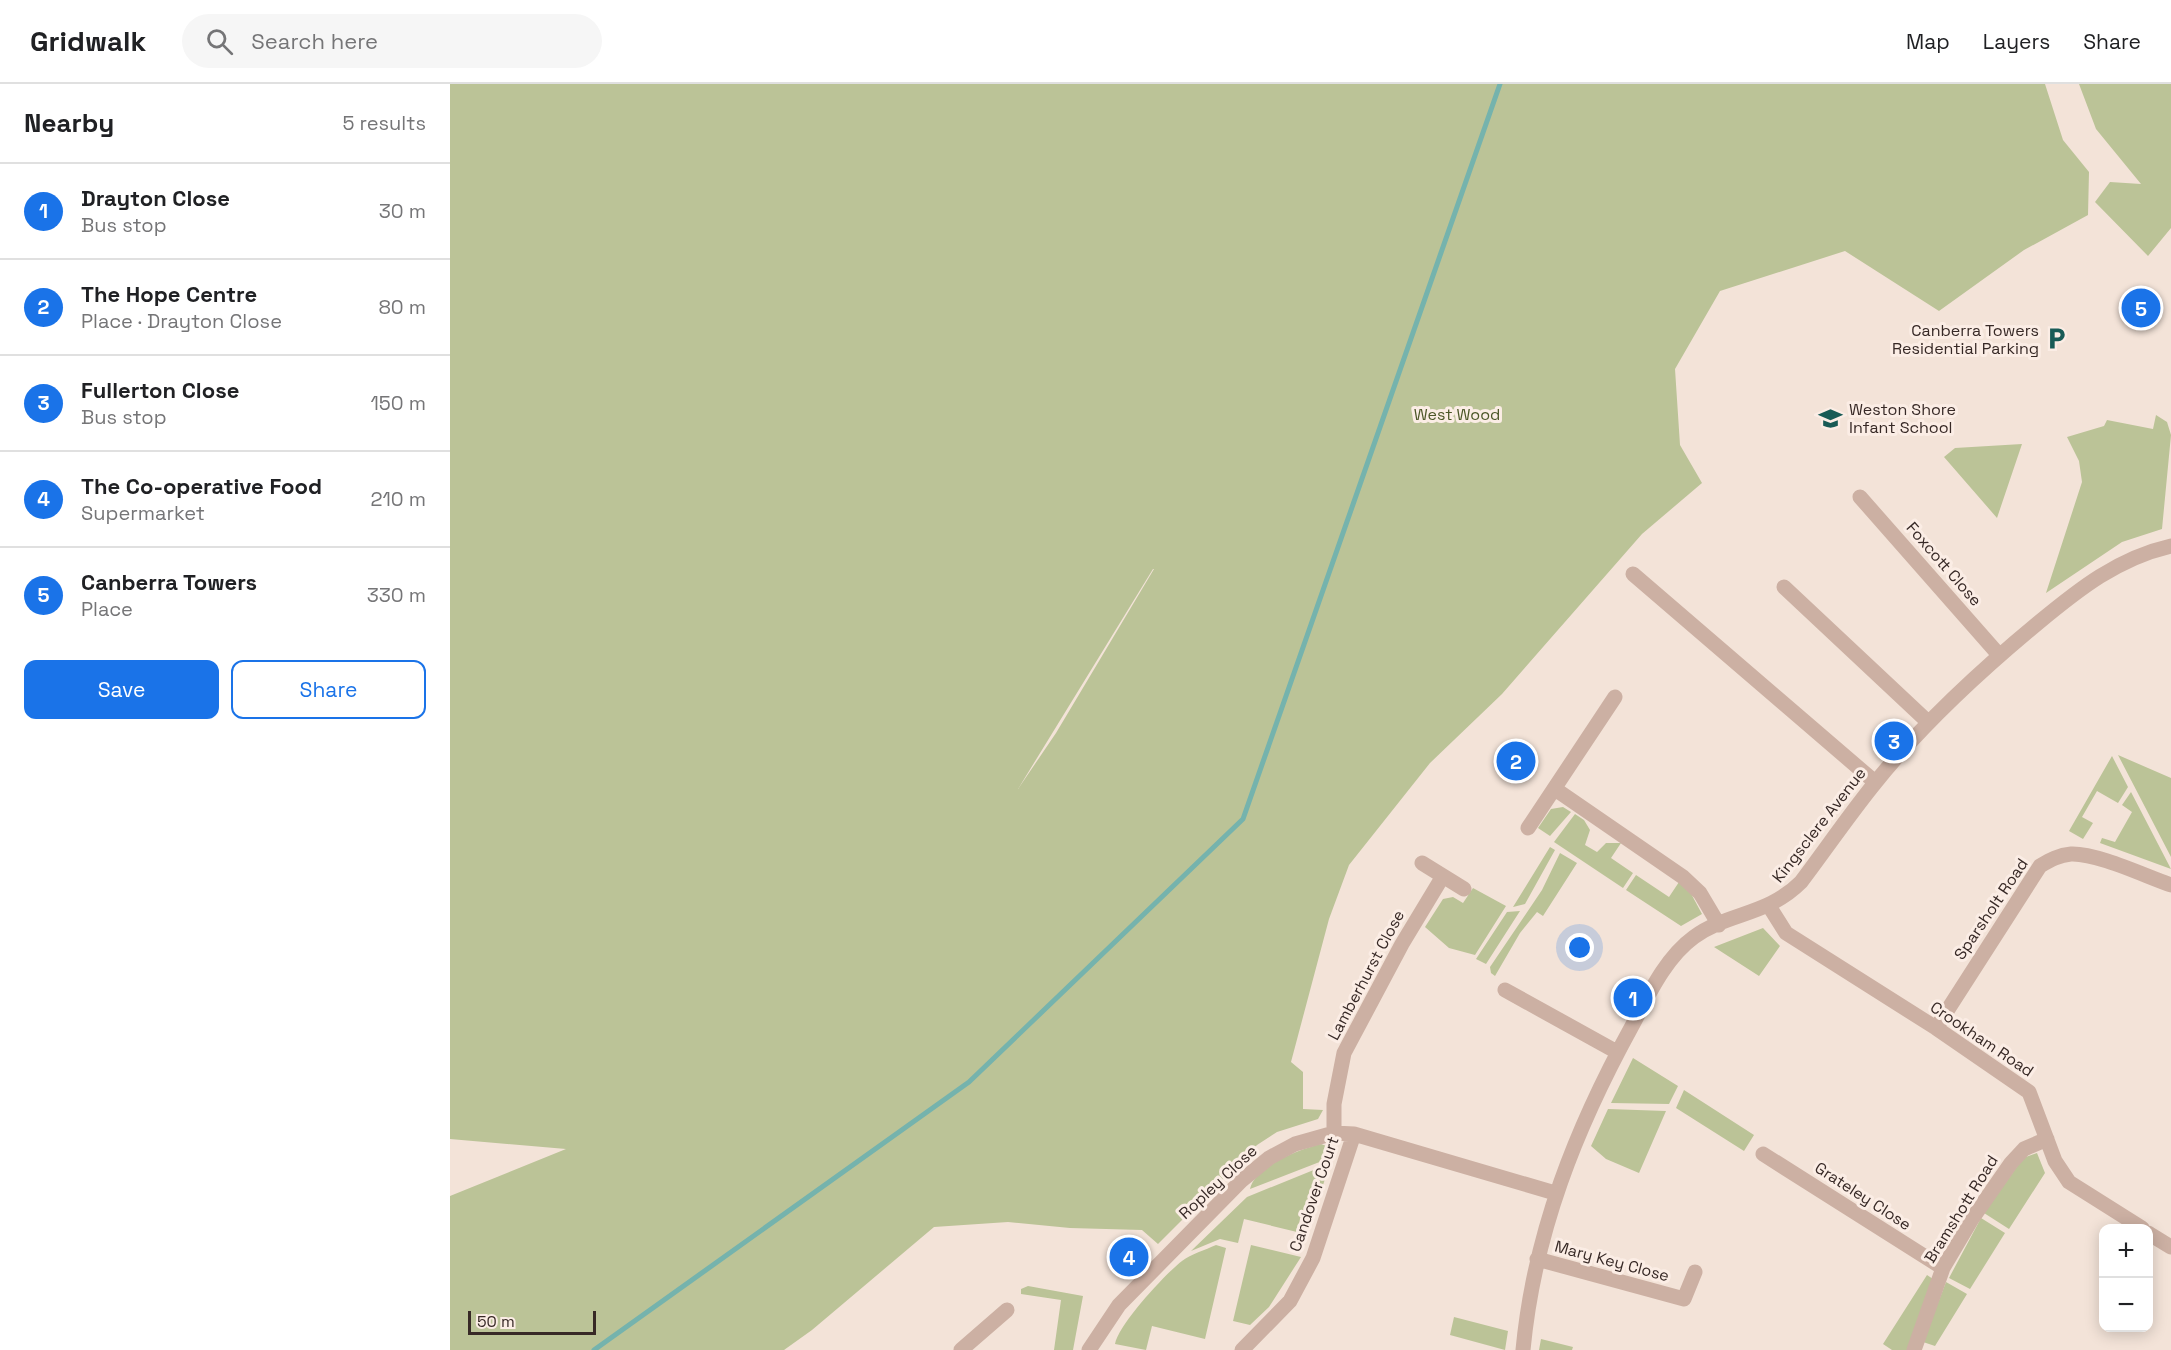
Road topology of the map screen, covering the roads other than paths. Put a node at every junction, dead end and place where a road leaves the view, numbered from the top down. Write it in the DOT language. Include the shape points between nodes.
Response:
graph roads {
  1 [pos="1860,497"];
  2 [pos="2171,546"];
  3 [pos="1633,574"];
  4 [pos="1784,587"];
  5 [pos="1999,655"];
  6 [pos="1615,697"];
  7 [pos="1928,722"];
  8 [pos="1875,782"];
  9 [pos="1555,789"];
  10 [pos="1528,828"];
  11 [pos="1422,863"];
  12 [pos="1443,876"];
  13 [pos="2171,885"];
  14 [pos="1464,889"];
  15 [pos="1769,906"];
  16 [pos="1719,925"];
  17 [pos="1505,990"];
  18 [pos="1936,1028"];
  19 [pos="1617,1052"];
  20 [pos="1334,1133"];
  21 [pos="1354,1134"];
  22 [pos="2047,1139"];
  23 [pos="1763,1154"];
  24 [pos="1555,1193"];
  25 [pos="2136,1224"];
  26 [pos="2153,1236"];
  27 [pos="2171,1247"];
  28 [pos="1537,1259"];
  29 [pos="1943,1268"];
  30 [pos="1695,1272"];
  31 [pos="1007,1310"];
  32 [pos="961,1350"];
  33 [pos="1089,1350"];
  34 [pos="1242,1350"];
  35 [pos="1523,1350"];
  36 [pos="1914,1350"];
  1 -- 5 [label="street, Foxcott Close"];
  2 -- 5 [label="street, Kingsclere Avenue" via="2124,561 2084,586"];
  3 -- 8 [label="street"];
  4 -- 7 [label="street"];
  5 -- 7 [label="street, Kingsclere Avenue"];
  6 -- 9 [label="street"];
  7 -- 8 [label="street, Kingsclere Avenue"];
  8 -- 15 [label="street, Kingsclere Avenue" via="1801,882"];
  9 -- 10 [label="street"];
  9 -- 16 [label="street" via="1683,877 1700,893"];
  11 -- 12 [label="street"];
  12 -- 14 [label="street"];
  12 -- 20 [label="street, Lamberhurst Close" via="1344,1053 1334,1104"];
  13 -- 18 [label="street, Sparsholt Road" via="2085,855 2065,855 2040,866"];
  15 -- 16 [label="street, Kingsclere Avenue"];
  15 -- 18 [label="street, Crookham Road" via="1786,933"];
  16 -- 19 [label="street, Kingsclere Avenue" via="1695,937 1670,960"];
  17 -- 19 [label="street"];
  18 -- 22 [label="street, Crookham Road" via="2029,1092"];
  19 -- 24 [label="street, Kingsclere Avenue" via="1592,1100"];
  20 -- 21 [label="street, Ropley Close"];
  20 -- 33 [label="street, Ropley Close" via="1295,1144 1269,1158 1241,1181 1119,1305"];
  21 -- 24 [label="street, Ropley Close"];
  21 -- 34 [label="street, Candover Court" via="1313,1258 1290,1301"];
  22 -- 25 [label="street, Crookham Road" via="2069,1182"];
  22 -- 29 [label="street, Bramshott Road" via="2024,1149 2011,1163"];
  23 -- 29 [label="street, Grateley Close"];
  24 -- 28 [label="street, Kingsclere Avenue"];
  26 -- 27 [label="street"];
  28 -- 30 [label="street, Mary Key Close" via="1684,1299"];
  28 -- 35 [label="street, Kingsclere Avenue"];
  29 -- 36 [label="street, Bramshott Road"];
  31 -- 32 [label="street"];
}
